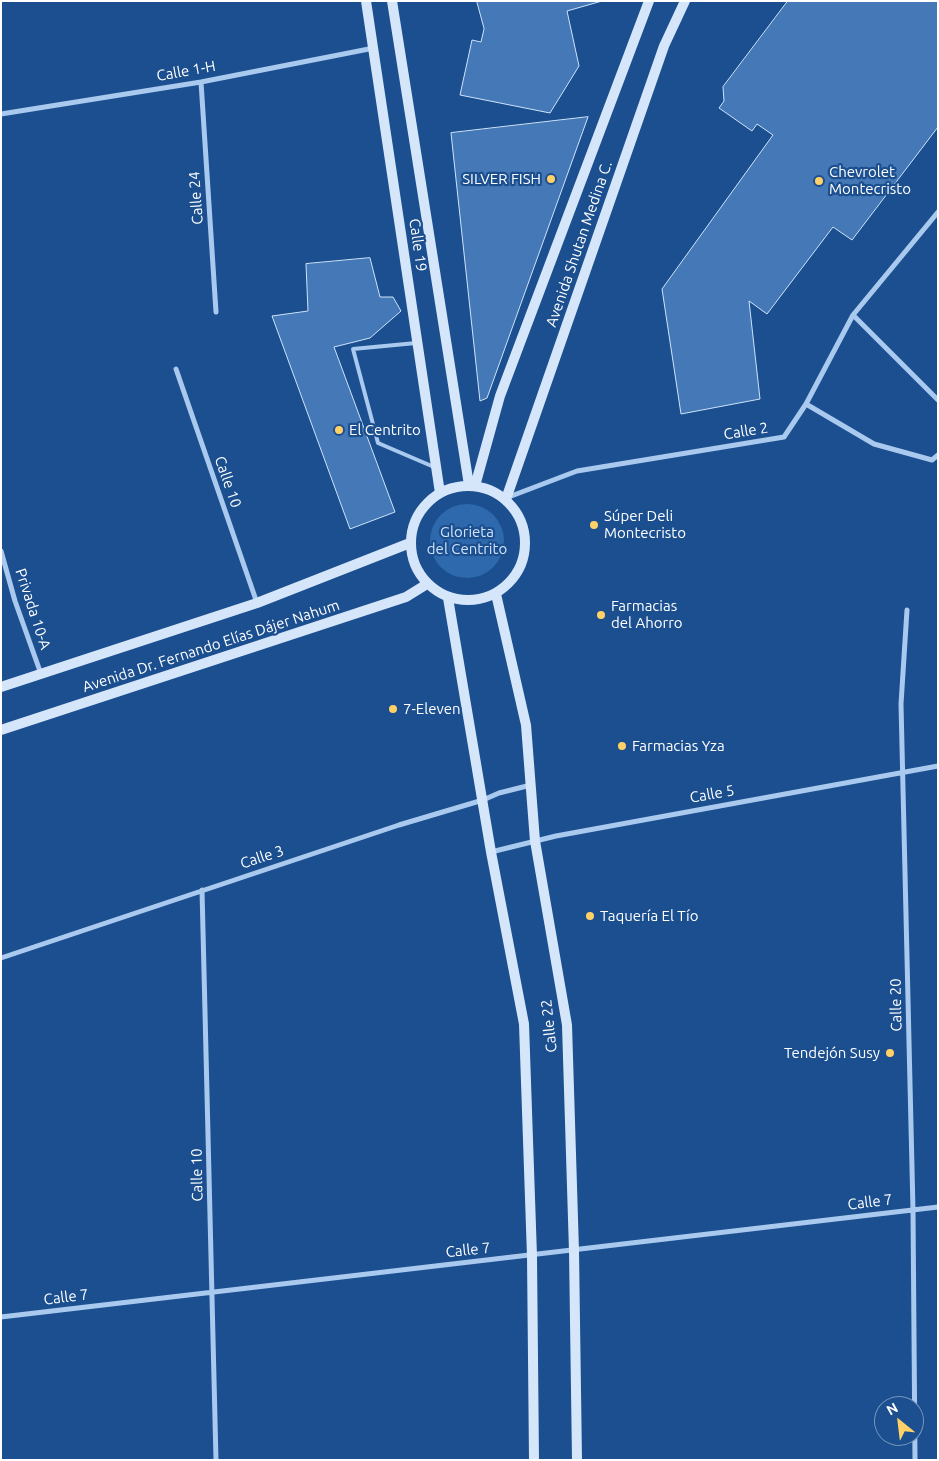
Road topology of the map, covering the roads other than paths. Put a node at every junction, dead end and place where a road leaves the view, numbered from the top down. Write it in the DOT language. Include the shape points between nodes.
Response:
graph roads {
  1 [pos="366,1"];
  2 [pos="392,1"];
  3 [pos="641,1"];
  4 [pos="649,1"];
  5 [pos="685,1"];
  6 [pos="643,15"];
  7 [pos="374,48"];
  8 [pos="201,82"];
  9 [pos="1,114"];
  10 [pos="938,212"];
  11 [pos="216,312"];
  12 [pos="853,315"];
  13 [pos="418,343"];
  14 [pos="176,369"];
  15 [pos="938,400"];
  16 [pos="806,404"];
  17 [pos="938,455"];
  18 [pos="436,468"];
  19 [pos="472,486"];
  20 [pos="440,493"];
  21 [pos="506,498"];
  22 [pos="410,543"];
  23 [pos="1,551"];
  24 [pos="427,584"];
  25 [pos="496,594"];
  26 [pos="448,598"];
  27 [pos="257,603"];
  28 [pos="907,610"];
  29 [pos="41,674"];
  30 [pos="1,687"];
  31 [pos="1,730"];
  32 [pos="938,766"];
  33 [pos="904,772"];
  34 [pos="531,785"];
  35 [pos="483,800"];
  36 [pos="535,841"];
  37 [pos="491,852"];
  38 [pos="202,890"];
  39 [pos="1,958"];
  40 [pos="938,1207"];
  41 [pos="913,1210"];
  42 [pos="574,1251"];
  43 [pos="532,1256"];
  44 [pos="212,1292"];
  45 [pos="1,1317"];
  46 [pos="216,1460"];
  47 [pos="534,1460"];
  48 [pos="577,1460"];
  49 [pos="915,1460"];
  1 -- 7 [label="main road, Calle 19"];
  2 -- 19 [label="main road, Calle 19"];
  3 -- 6 [label="street"];
  4 -- 6 [label="main road, Avenida Shutan Medina C."];
  5 -- 21 [label="main road, Avenida Shutan Medina C." via="664,46"];
  6 -- 19 [label="main road, Avenida Shutan Medina C." via="500,396"];
  7 -- 8 [label="street, Calle 1-H"];
  7 -- 13 [label="main road, Calle 19"];
  8 -- 9 [label="street, Calle 1-H"];
  8 -- 11 [label="street, Calle 24"];
  10 -- 12 [label="street, Calle 2"];
  12 -- 15 [label="street"];
  12 -- 16 [label="street, Calle 2"];
  13 -- 18 [label="main road, Calle 19"];
  13 -- 18 [label="lane" via="353,349 378,443"];
  14 -- 27 [label="street, Calle 10"];
  16 -- 17 [label="street" via="874,444 932,460"];
  16 -- 21 [label="street, Calle 2" via="784,437 577,471"];
  18 -- 20 [label="main road, Calle 19"];
  19 -- 20 [label="main road" via="454,487"];
  19 -- 21 [label="main road"];
  20 -- 22 [label="main road" via="423,508 412,528"];
  21 -- 25 [label="main road" via="519,514 524,527 526,555 515,578"];
  22 -- 24 [label="main road" via="412,558"];
  22 -- 27 [label="main road, Avenida Dr. Fernando Elías Dájer Nahum"];
  23 -- 29 [label="street, Privada 10-A"];
  24 -- 26 [label="main road"];
  24 -- 31 [label="main road, Avenida Dr. Fernando Elías Dájer Nahum" via="406,597"];
  25 -- 26 [label="main road" via="472,601"];
  25 -- 34 [label="main road, Calle 22" via="526,725"];
  26 -- 35 [label="main road, Calle 22"];
  27 -- 29 [label="main road, Avenida Dr. Fernando Elías Dájer Nahum"];
  28 -- 33 [label="street, Calle 20" via="901,704"];
  29 -- 30 [label="main road, Avenida Dr. Fernando Elías Dájer Nahum"];
  32 -- 33 [label="street, Calle 5"];
  33 -- 36 [label="street, Calle 5"];
  33 -- 41 [label="street, Calle 20"];
  34 -- 35 [label="street, Calle 3"];
  34 -- 36 [label="main road, Calle 22"];
  35 -- 37 [label="main road, Calle 22"];
  35 -- 38 [label="street, Calle 3"];
  36 -- 37 [label="street, Calle 5"];
  36 -- 42 [label="main road, Calle 22" via="567,1025"];
  37 -- 43 [label="main road, Calle 22" via="524,1024"];
  38 -- 39 [label="street, Calle 3"];
  38 -- 44 [label="street, Calle 10"];
  40 -- 41 [label="street, Calle 7"];
  41 -- 42 [label="street, Calle 7"];
  41 -- 49 [label="street, Calle 20"];
  42 -- 43 [label="street, Calle 7"];
  42 -- 48 [label="main road, Calle 22"];
  43 -- 44 [label="street, Calle 7"];
  43 -- 47 [label="main road, Calle 22"];
  44 -- 45 [label="street, Calle 7"];
  44 -- 46 [label="street, Calle 10"];
}
